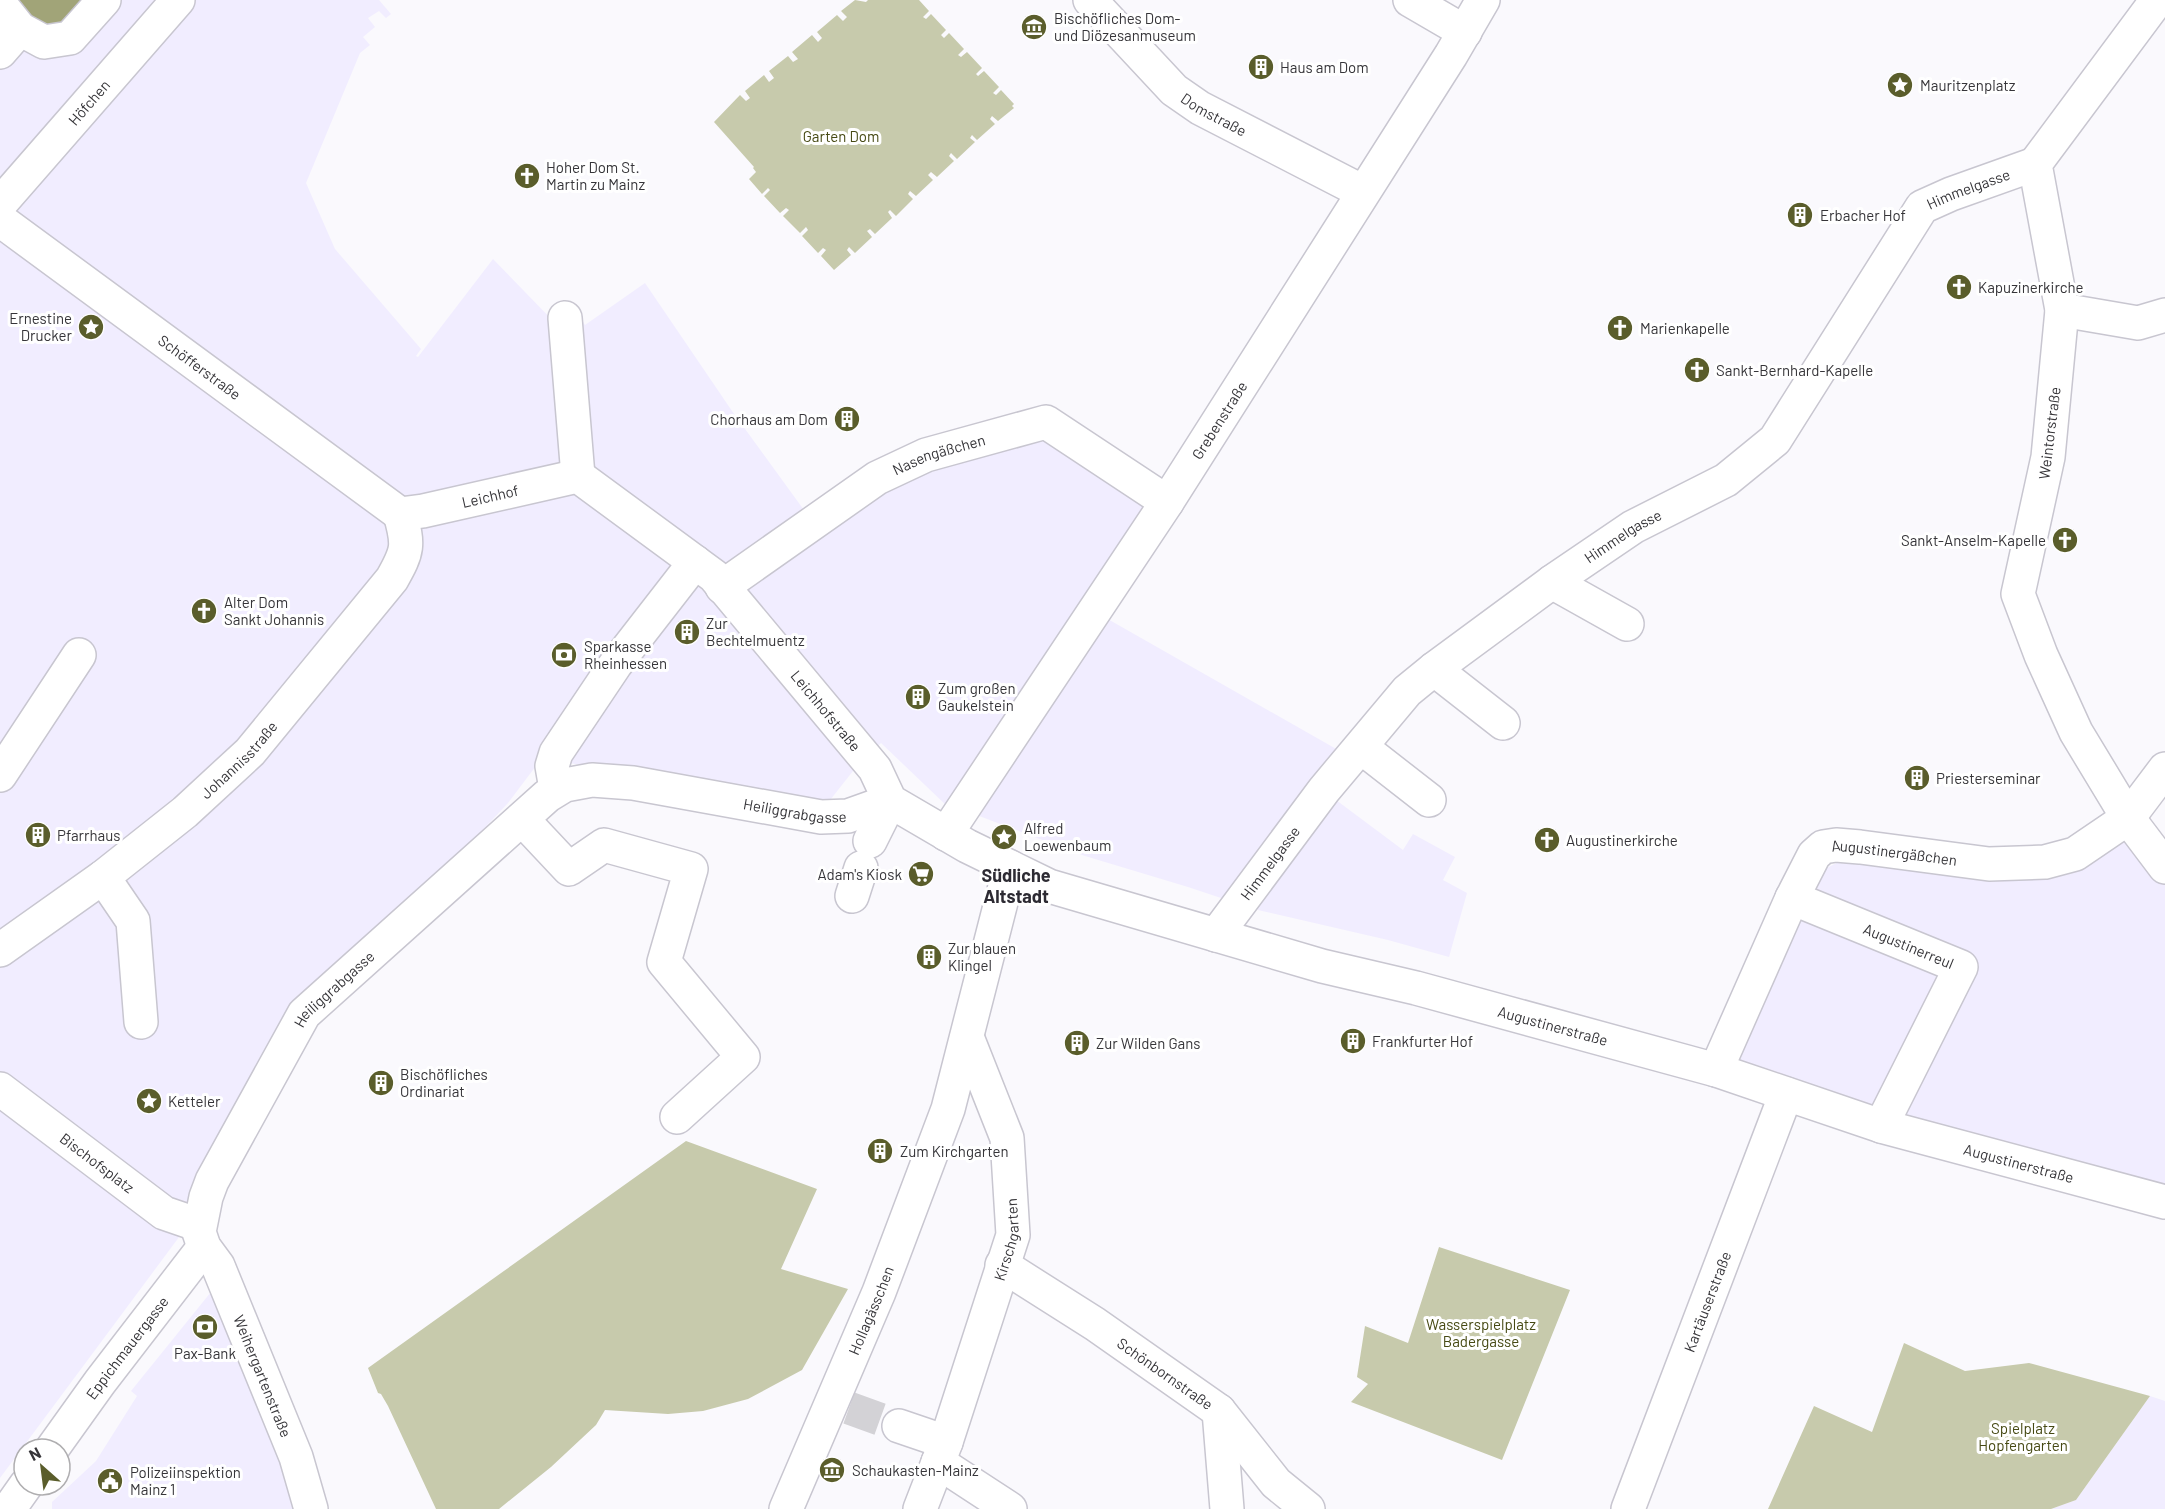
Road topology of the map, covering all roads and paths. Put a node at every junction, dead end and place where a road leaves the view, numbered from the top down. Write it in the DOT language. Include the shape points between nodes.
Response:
graph roads {
  1 [pos="0,0"];
  2 [pos="104,0"];
  3 [pos="178,0"];
  4 [pos="1090,0"];
  5 [pos="1410,0"];
  6 [pos="1483,0"];
  7 [pos="2157,0"];
  8 [pos="1465,32"];
  9 [pos="10,40"];
  10 [pos="2035,164"];
  11 [pos="1362,192"];
  12 [pos="0,204"];
  13 [pos="0,220"];
  14 [pos="2062,310"];
  15 [pos="2165,315"];
  16 [pos="566,318"];
  17 [pos="578,476"];
  18 [pos="1167,502"];
  19 [pos="400,514"];
  20 [pos="710,575"];
  21 [pos="1552,582"];
  22 [pos="1628,624"];
  23 [pos="79,655"];
  24 [pos="1434,669"];
  25 [pos="1503,723"];
  26 [pos="1361,747"];
  27 [pos="2165,769"];
  28 [pos="0,776"];
  29 [pos="556,789"];
  30 [pos="1429,800"];
  31 [pos="890,801"];
  32 [pos="2128,818"];
  33 [pos="522,819"];
  34 [pos="946,834"];
  35 [pos="1010,867"];
  36 [pos="2165,867"];
  37 [pos="861,868"];
  38 [pos="103,877"];
  39 [pos="1792,898"];
  40 [pos="1216,935"];
  41 [pos="0,950"];
  42 [pos="141,1022"];
  43 [pos="967,1037"];
  44 [pos="1716,1070"];
  45 [pos="0,1089"];
  46 [pos="1786,1094"];
  47 [pos="677,1117"];
  48 [pos="1881,1126"];
  49 [pos="2165,1202"];
  50 [pos="201,1236"];
  51 [pos="1002,1264"];
  52 [pos="1219,1411"];
  53 [pos="899,1426"];
  54 [pos="61,1437"];
  55 [pos="942,1452"];
  56 [pos="310,1509"];
  57 [pos="786,1509"];
  58 [pos="920,1509"];
  59 [pos="1010,1509"];
  60 [pos="1227,1509"];
  61 [pos="1308,1509"];
  62 [pos="1628,1509"];
  1 -- 9 [label="street"];
  2 -- 9 [label="street" via="70,38 44,42"];
  3 -- 12 [label="street, Höfchen"];
  4 -- 11 [label="street, Domstraße" via="1174,90 1200,108"];
  5 -- 8 [label="street"];
  6 -- 8 [label="street, Grebenstraße"];
  7 -- 10 [label="street"];
  8 -- 11 [label="street, Grebenstraße"];
  10 -- 14 [label="street, Weintorstraße"];
  10 -- 21 [label="street, Himmelgasse" via="1922,207 1775,440 1726,480 1634,527"];
  11 -- 18 [label="street, Grebenstraße"];
  13 -- 19 [label="street, Schöfferstraße"];
  14 -- 15 [label="street" via="2138,323"];
  14 -- 32 [label="street, Weintorstraße" via="2048,457 2018,594 2076,732"];
  16 -- 17 [label="street"];
  17 -- 19 [label="street, Leichhof"];
  17 -- 20 [label="street"];
  18 -- 20 [label="street, Nasengäßchen" via="1046,422 926,455 877,478"];
  18 -- 34 [label="street, Grebenstraße"];
  19 -- 38 [label="street, Johannisstraße" via="407,543 403,560 392,579 292,702 250,752 185,812"];
  20 -- 29 [label="street" via="615,665 556,753 552,766"];
  20 -- 31 [label="street, Leichhofstraße" via="875,769"];
  21 -- 22 [label="street"];
  21 -- 24 [label="street, Himmelgasse"];
  23 -- 28 [label="street"];
  24 -- 25 [label="street"];
  24 -- 26 [label="street, Himmelgasse" via="1407,692"];
  26 -- 30 [label="street"];
  26 -- 40 [label="street, Himmelgasse" via="1324,790"];
  27 -- 32 [label="street, Augustinergäßchen"];
  29 -- 31 [label="street, Heiliggrabgasse" via="592,780 633,783 821,817 848,816"];
  29 -- 33 [label="street, Heiliggrabgasse"];
  31 -- 34 [label="street"];
  31 -- 37 [label="street"];
  32 -- 36 [label="street, Weintorstraße"];
  32 -- 39 [label="street, Augustinergäßchen" via="2075,854 2045,862 1989,864 1836,845 1823,847 1814,855"];
  33 -- 47 [label="street" via="569,869 604,845 691,869 664,962 743,1058"];
  33 -- 50 [label="street, Heiliggrabgasse" via="304,1014 212,1181"];
  34 -- 35 [label="street, Augustinerstraße"];
  35 -- 40 [label="street, Augustinerstraße" via="1049,886"];
  35 -- 43 [label="street"];
  38 -- 41 [label="street, Johannisstraße"];
  38 -- 42 [label="street" via="134,921"];
  39 -- 44 [label="street, Augustinergäßchen"];
  39 -- 48 [label="street, Augustinerreul" via="1961,967"];
  40 -- 44 [label="street, Augustinerstraße"];
  43 -- 51 [label="street, Kirschgarten" via="1007,1138 1012,1235"];
  43 -- 57 [label="street, Hollagässchen" via="948,1109 840,1405"];
  44 -- 46 [label="street, Augustinerstraße"];
  45 -- 50 [label="street, Bischofsplatz" via="164,1213"];
  46 -- 48 [label="street, Augustinerstraße"];
  46 -- 62 [label="street, Kartäuserstraße"];
  48 -- 49 [label="street, Augustinerstraße"];
  50 -- 54 [label="street, Eppichmauergasse"];
  50 -- 56 [label="street, Weihergartenstraße" via="218,1266 296,1457"];
  51 -- 52 [label="street, Schönbornstraße"];
  51 -- 55 [label="street, Kirschgarten"];
  52 -- 60 [label="street"];
  52 -- 61 [label="street, Schönbornstraße" via="1276,1483"];
  53 -- 55 [label="street"];
  55 -- 58 [label="street, Kirschgarten"];
  55 -- 59 [label="street"];
}
